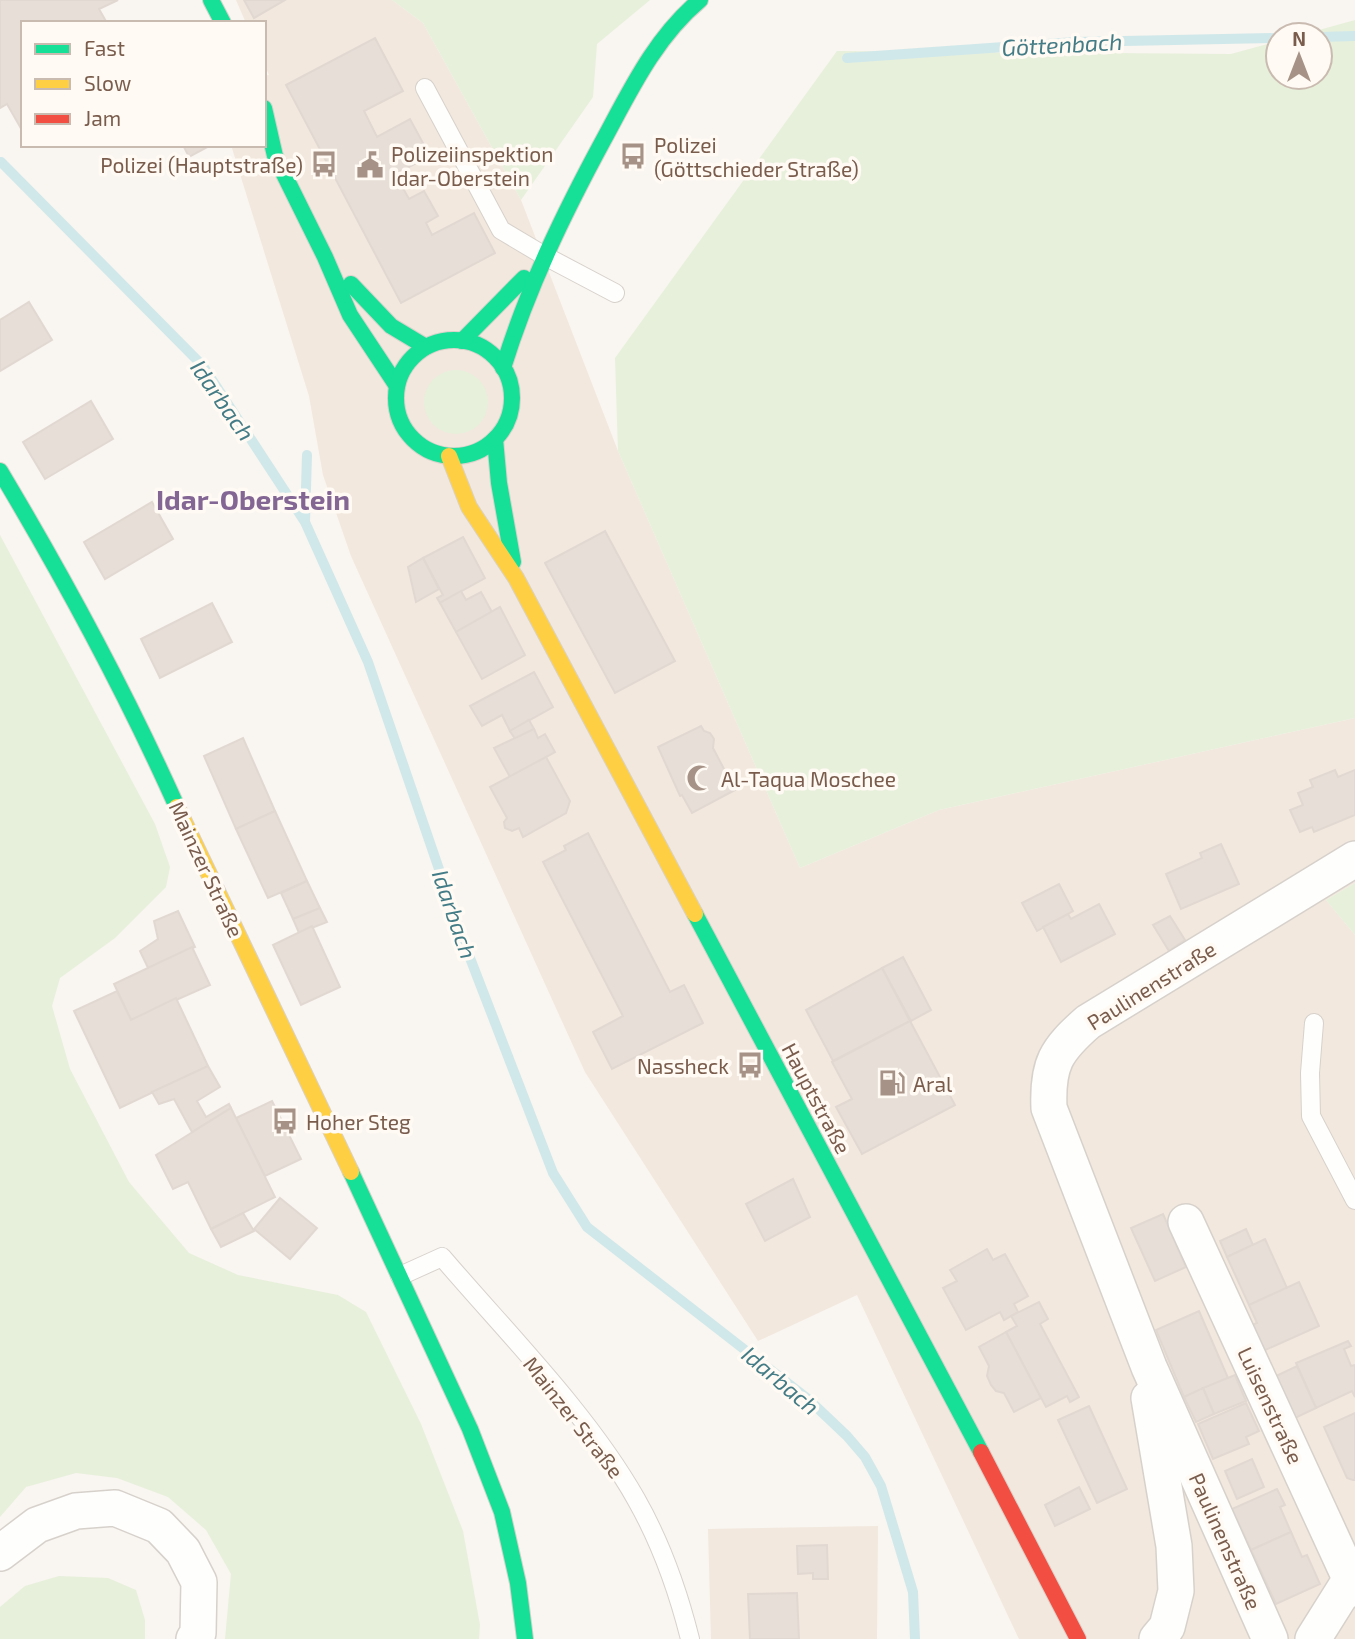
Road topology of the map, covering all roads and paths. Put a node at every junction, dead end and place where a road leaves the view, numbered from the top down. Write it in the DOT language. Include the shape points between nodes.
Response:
graph roads {
  1 [pos="211,0"];
  2 [pos="700,0"];
  3 [pos="222,21"];
  4 [pos="425,88"];
  5 [pos="266,117"];
  6 [pos="543,255"];
  7 [pos="325,257"];
  8 [pos="615,293"];
  9 [pos="462,341"];
  10 [pos="426,347"];
  11 [pos="503,368"];
  12 [pos="397,386"];
  13 [pos="495,439"];
  14 [pos="449,456"];
  15 [pos="0,471"];
  16 [pos="516,578"];
  17 [pos="1355,859"];
  18 [pos="1314,1023"];
  19 [pos="1355,1200"];
  20 [pos="1186,1222"];
  21 [pos="400,1276"];
  22 [pos="1149,1367"];
  23 [pos="0,1553"];
  24 [pos="1353,1581"];
  25 [pos="194,1639"];
  26 [pos="525,1639"];
  27 [pos="690,1639"];
  28 [pos="1078,1639"];
  29 [pos="1157,1639"];
  30 [pos="1270,1639"];
  31 [pos="1313,1639"];
  1 -- 3 [label="main road"];
  2 -- 6 [label="main road" via="665,35 634,83"];
  4 -- 6 [label="lane" via="502,230"];
  5 -- 7 [label="main road" via="275,156"];
  6 -- 8 [label="lane"];
  6 -- 9 [label="main road"];
  6 -- 11 [label="main road"];
  7 -- 10 [label="main road" via="391,326"];
  7 -- 12 [label="main road" via="351,315"];
  9 -- 10 [label="main road"];
  9 -- 11 [label="main road" via="482,348"];
  10 -- 12 [label="main road" via="407,363"];
  11 -- 13 [label="main road" via="511,405 506,424"];
  12 -- 14 [label="main road" via="398,414 407,433 422,447"];
  13 -- 14 [label="main road" via="469,454"];
  13 -- 16 [label="main road, Hauptstraße"];
  14 -- 16 [label="main road, Hauptstraße" via="469,507"];
  15 -- 21 [label="main road, Mainzer Straße" via="139,722"];
  16 -- 28 [label="main road, Hauptstraße"];
  17 -- 22 [label="street, Paulinenstraße" via="1088,1022 1053,1061 1049,1108"];
  18 -- 19 [label="lane" via="1311,1116"];
  20 -- 24 [label="street, Luisenstraße"];
  21 -- 26 [label="main road, Mainzer Straße" via="491,1479 512,1551"];
  21 -- 27 [label="lane, Mainzer Straße" via="442,1257 600,1444 636,1499 663,1554"];
  22 -- 29 [label="street, Paulinenstraße" via="1149,1400 1174,1546 1176,1591 1167,1627"];
  22 -- 30 [label="street, Paulinenstraße"];
  23 -- 25 [label="street" via="37,1525 76,1511 115,1508 159,1526 183,1551 199,1582"];
  24 -- 31 [label="street"];
}
